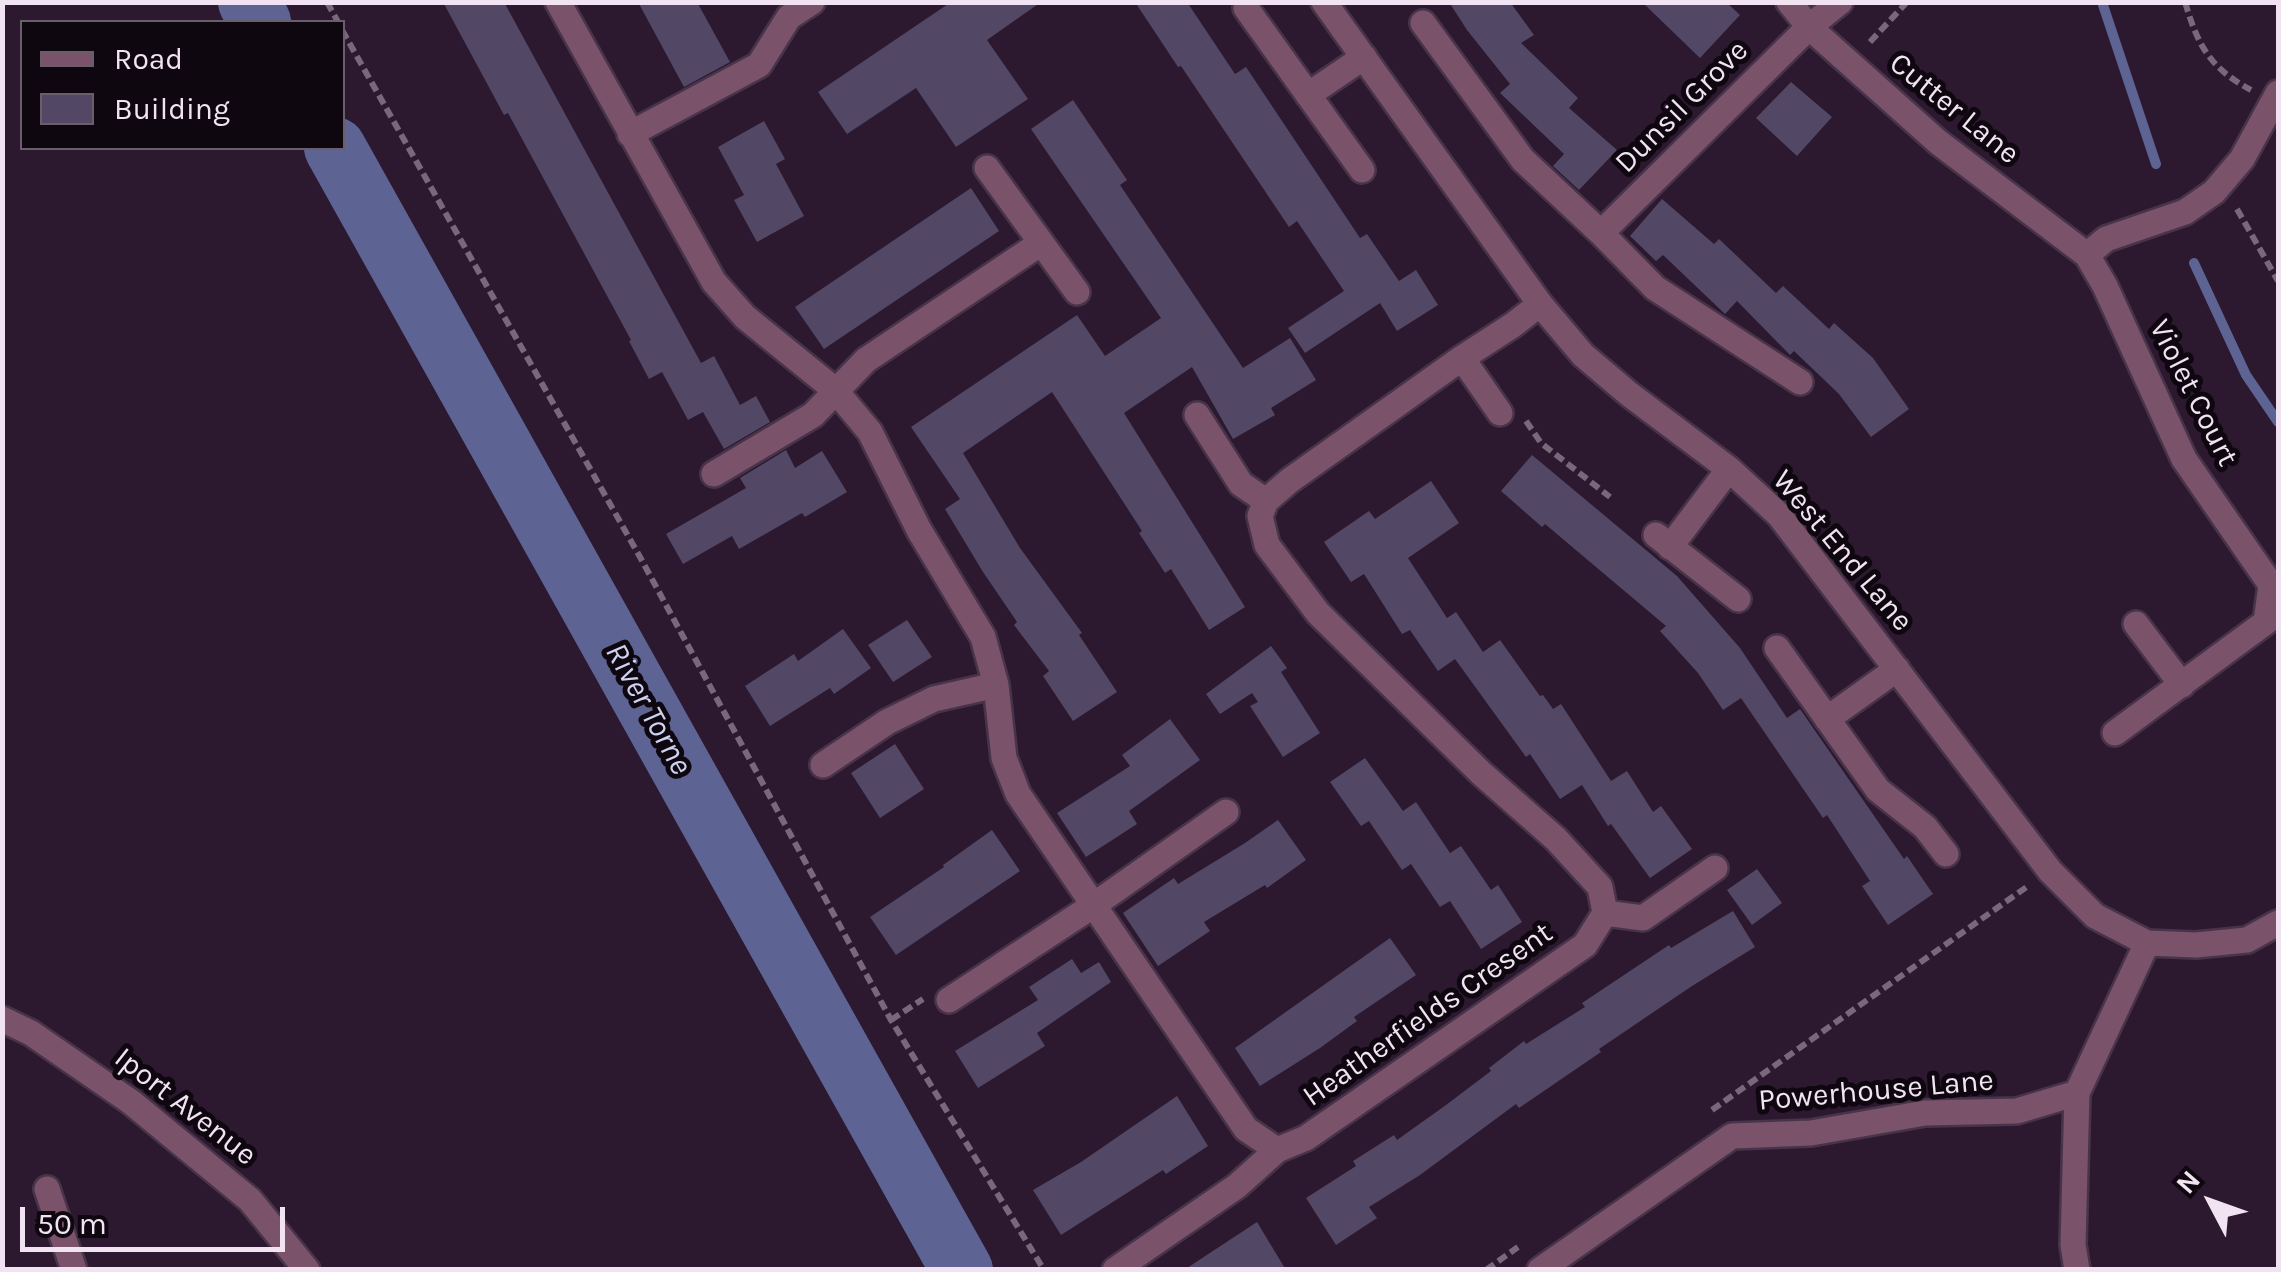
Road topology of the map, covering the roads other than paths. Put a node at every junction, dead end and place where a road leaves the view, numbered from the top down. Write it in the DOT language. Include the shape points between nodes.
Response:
graph roads {
  1 [pos="558,2"];
  2 [pos="812,2"];
  3 [pos="1324,2"];
  4 [pos="1789,2"];
  5 [pos="1840,2"];
  6 [pos="1246,8"];
  7 [pos="1423,23"];
  8 [pos="1810,28"];
  9 [pos="1364,57"];
  10 [pos="1308,95"];
  11 [pos="2276,98"];
  12 [pos="630,134"];
  13 [pos="987,168"];
  14 [pos="1362,170"];
  15 [pos="1601,233"];
  16 [pos="1041,243"];
  17 [pos="2087,255"];
  18 [pos="1077,292"];
  19 [pos="1540,304"];
  20 [pos="1462,358"];
  21 [pos="1800,382"];
  22 [pos="834,390"];
  23 [pos="1197,415"];
  24 [pos="1512,415"];
  25 [pos="1729,468"];
  26 [pos="714,474"];
  27 [pos="1266,501"];
  28 [pos="1738,599"];
  29 [pos="2136,624"];
  30 [pos="1777,648"];
  31 [pos="1897,669"];
  32 [pos="996,685"];
  33 [pos="2182,685"];
  34 [pos="1826,719"];
  35 [pos="2116,732"];
  36 [pos="823,766"];
  37 [pos="1226,812"];
  38 [pos="1946,854"];
  39 [pos="1715,868"];
  40 [pos="1094,905"];
  41 [pos="1606,913"];
  42 [pos="2278,922"];
  43 [pos="2147,943"];
  44 [pos="949,1000"];
  45 [pos="2,1020"];
  46 [pos="2077,1093"];
  47 [pos="1278,1150"];
  48 [pos="47,1188"];
  49 [pos="74,1270"];
  50 [pos="306,1270"];
  51 [pos="1115,1270"];
  52 [pos="1540,1270"];
  53 [pos="2077,1270"];
  1 -- 12 [label="street"];
  2 -- 12 [label="street" via="789,17 759,65"];
  3 -- 9 [label="street, West End Lane"];
  4 -- 8 [label="street, Cutter Lane"];
  5 -- 8 [label="street, Dunsil Grove"];
  6 -- 10 [label="street"];
  7 -- 15 [label="street" via="1523,160"];
  8 -- 15 [label="street, Dunsil Grove"];
  8 -- 17 [label="street, Cutter Lane" via="1938,142"];
  9 -- 10 [label="street"];
  9 -- 19 [label="street, West End Lane"];
  10 -- 14 [label="street"];
  11 -- 17 [label="street" via="2242,159 2214,192 2185,212 2106,239"];
  12 -- 22 [label="street" via="714,282 745,317"];
  13 -- 16 [label="street"];
  15 -- 21 [label="street" via="1655,288"];
  16 -- 18 [label="street"];
  16 -- 22 [label="street" via="866,360"];
  17 -- 33 [label="street, Violet Court" via="2184,459 2271,585 2266,622"];
  19 -- 20 [label="street"];
  19 -- 25 [label="street, West End Lane" via="1594,364"];
  20 -- 24 [label="street"];
  20 -- 27 [label="street"];
  22 -- 26 [label="street" via="813,414"];
  22 -- 32 [label="street" via="870,432 983,637"];
  23 -- 27 [label="street" via="1241,484"];
  25 -- 28 [label="street" via="1663,541"];
  25 -- 31 [label="street, West End Lane" via="1779,515"];
  27 -- 41 [label="street" via="1260,516 1267,544 1318,613 1556,839 1600,887"];
  29 -- 33 [label="street"];
  30 -- 34 [label="street"];
  31 -- 34 [label="street"];
  31 -- 43 [label="street, West End Lane" via="2050,871 2094,916"];
  32 -- 36 [label="street" via="934,699"];
  32 -- 40 [label="street" via="1004,758 1018,794"];
  33 -- 35 [label="street, Violet Court"];
  34 -- 38 [label="street" via="1878,790 1926,827"];
  37 -- 40 [label="street"];
  39 -- 41 [label="street" via="1643,918"];
  40 -- 44 [label="street"];
  40 -- 47 [label="street" via="1246,1129"];
  41 -- 47 [label="street, Heatherfields Cresent" via="1585,945 1306,1138"];
  42 -- 43 [label="street, West End Lane" via="2247,940"];
  43 -- 46 [label="street"];
  45 -- 50 [label="street, Iport Avenue" via="131,1102 250,1200"];
  46 -- 52 [label="street, Powerhouse Lane" via="2017,1111 1925,1113 1811,1133 1732,1136"];
  46 -- 53 [label="street"];
  47 -- 51 [label="street, Heatherfields Cresent"];
  48 -- 49 [label="street"];
}
